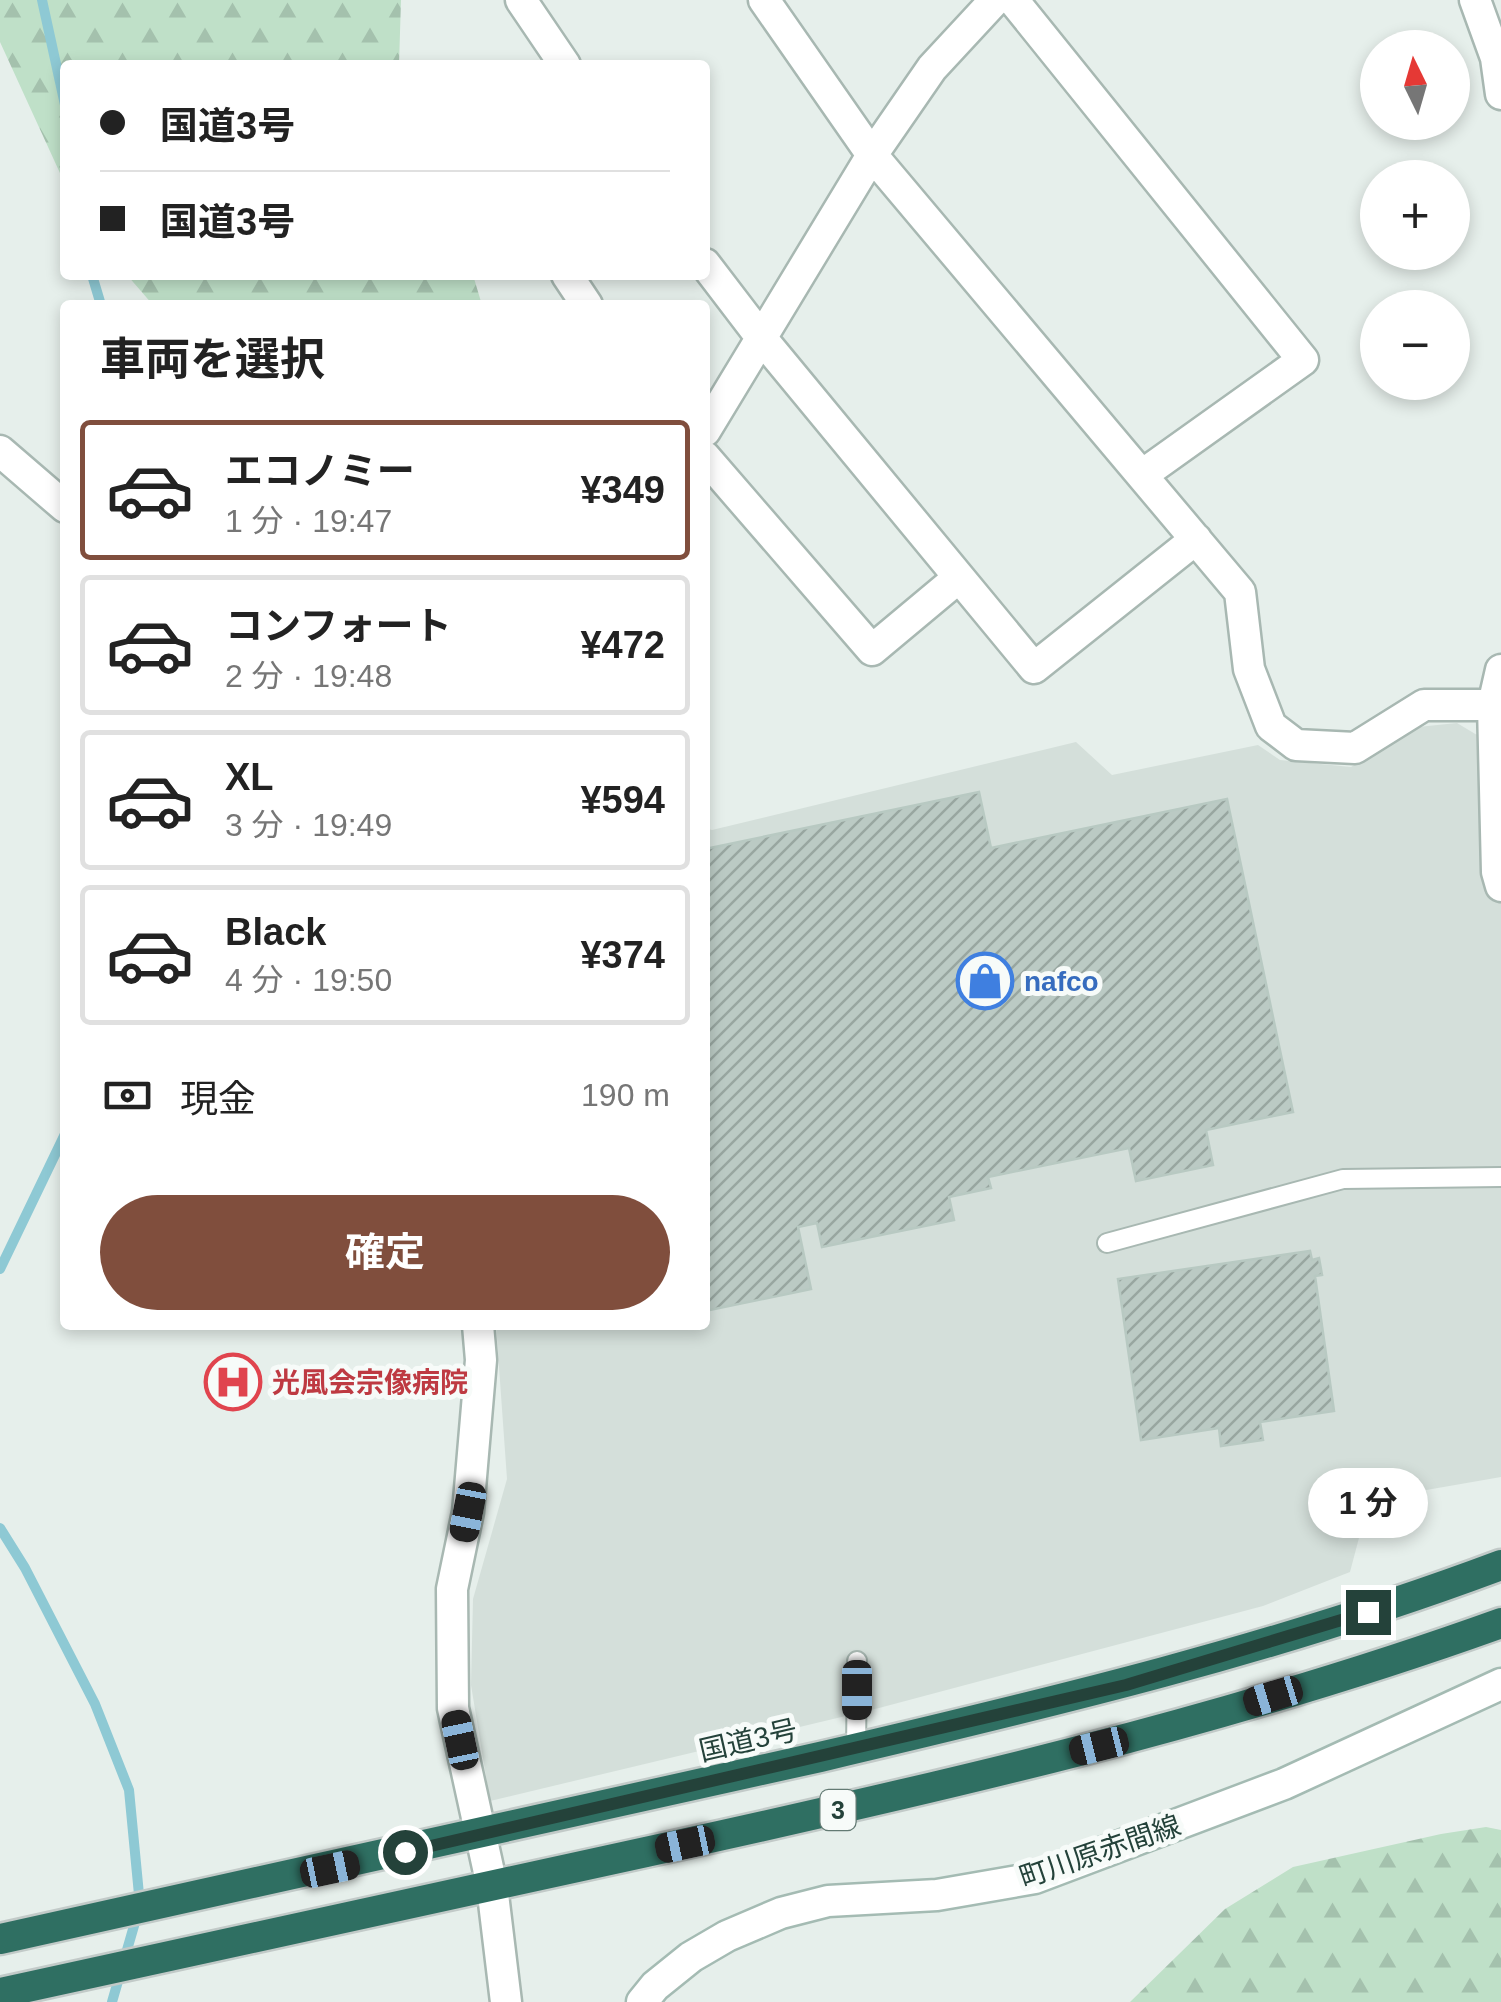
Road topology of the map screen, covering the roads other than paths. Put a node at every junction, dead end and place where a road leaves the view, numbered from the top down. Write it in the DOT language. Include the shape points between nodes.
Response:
graph roads {
  1 [pos="764,0"];
  2 [pos="995,0"];
  3 [pos="1013,0"];
  4 [pos="1475,0"];
  5 [pos="525,1"];
  6 [pos="562,60"];
  7 [pos="1501,94"];
  8 [pos="872,155"];
  9 [pos="710,271"];
  10 [pos="762,340"];
  11 [pos="710,423"];
  12 [pos="0,451"];
  13 [pos="710,462"];
  14 [pos="1142,475"];
  15 [pos="60,503"];
  16 [pos="1196,539"];
  17 [pos="957,579"];
  18 [pos="1501,670"];
  19 [pos="1493,705"];
  20 [pos="1501,886"];
  21 [pos="1501,1177"];
  22 [pos="1107,1242"];
  23 [pos="478,1330"];
  24 [pos="1501,1565"];
  25 [pos="1501,1623"];
  26 [pos="857,1662"];
  27 [pos="1501,1684"];
  28 [pos="856,1748"];
  29 [pos="480,1836"];
  30 [pos="492,1886"];
  31 [pos="0,1939"];
  32 [pos="0,1993"];
  33 [pos="506,2002"];
  34 [pos="642,2002"];
  1 -- 8 [label="street"];
  2 -- 8 [label="street" via="932,68"];
  3 -- 14 [label="street" via="1303,360"];
  4 -- 7 [label="street"];
  5 -- 6 [label="street"];
  8 -- 10 [label="street"];
  8 -- 14 [label="street"];
  9 -- 10 [label="street"];
  10 -- 11 [label="street"];
  10 -- 17 [label="street"];
  12 -- 15 [label="street"];
  13 -- 17 [label="street" via="872,650"];
  14 -- 16 [label="street"];
  16 -- 17 [label="street" via="1034,668"];
  16 -- 19 [label="street" via="1240,592 1249,670 1271,726 1296,745 1355,748 1424,704"];
  18 -- 19 [label="street"];
  19 -- 20 [label="street"];
  21 -- 22 [label="lane" via="1343,1179"];
  23 -- 29 [label="street" via="468,1512 452,1609 453,1708"];
  24 -- 28 [label="highway, 国道3号 / 3" via="1402,1602 1126,1685"];
  25 -- 30 [label="highway, 3" via="1136,1737"];
  26 -- 28 [label="lane"];
  27 -- 34 [label="street, 町川原赤間線" via="1284,1784 1035,1878 937,1895 828,1901 780,1913 691,1957"];
  28 -- 29 [label="highway, 国道3号 / 3"];
  29 -- 30 [label="street"];
  29 -- 31 [label="highway, 国道3号 / 3"];
  30 -- 32 [label="highway, 3"];
  30 -- 33 [label="street"];
}
